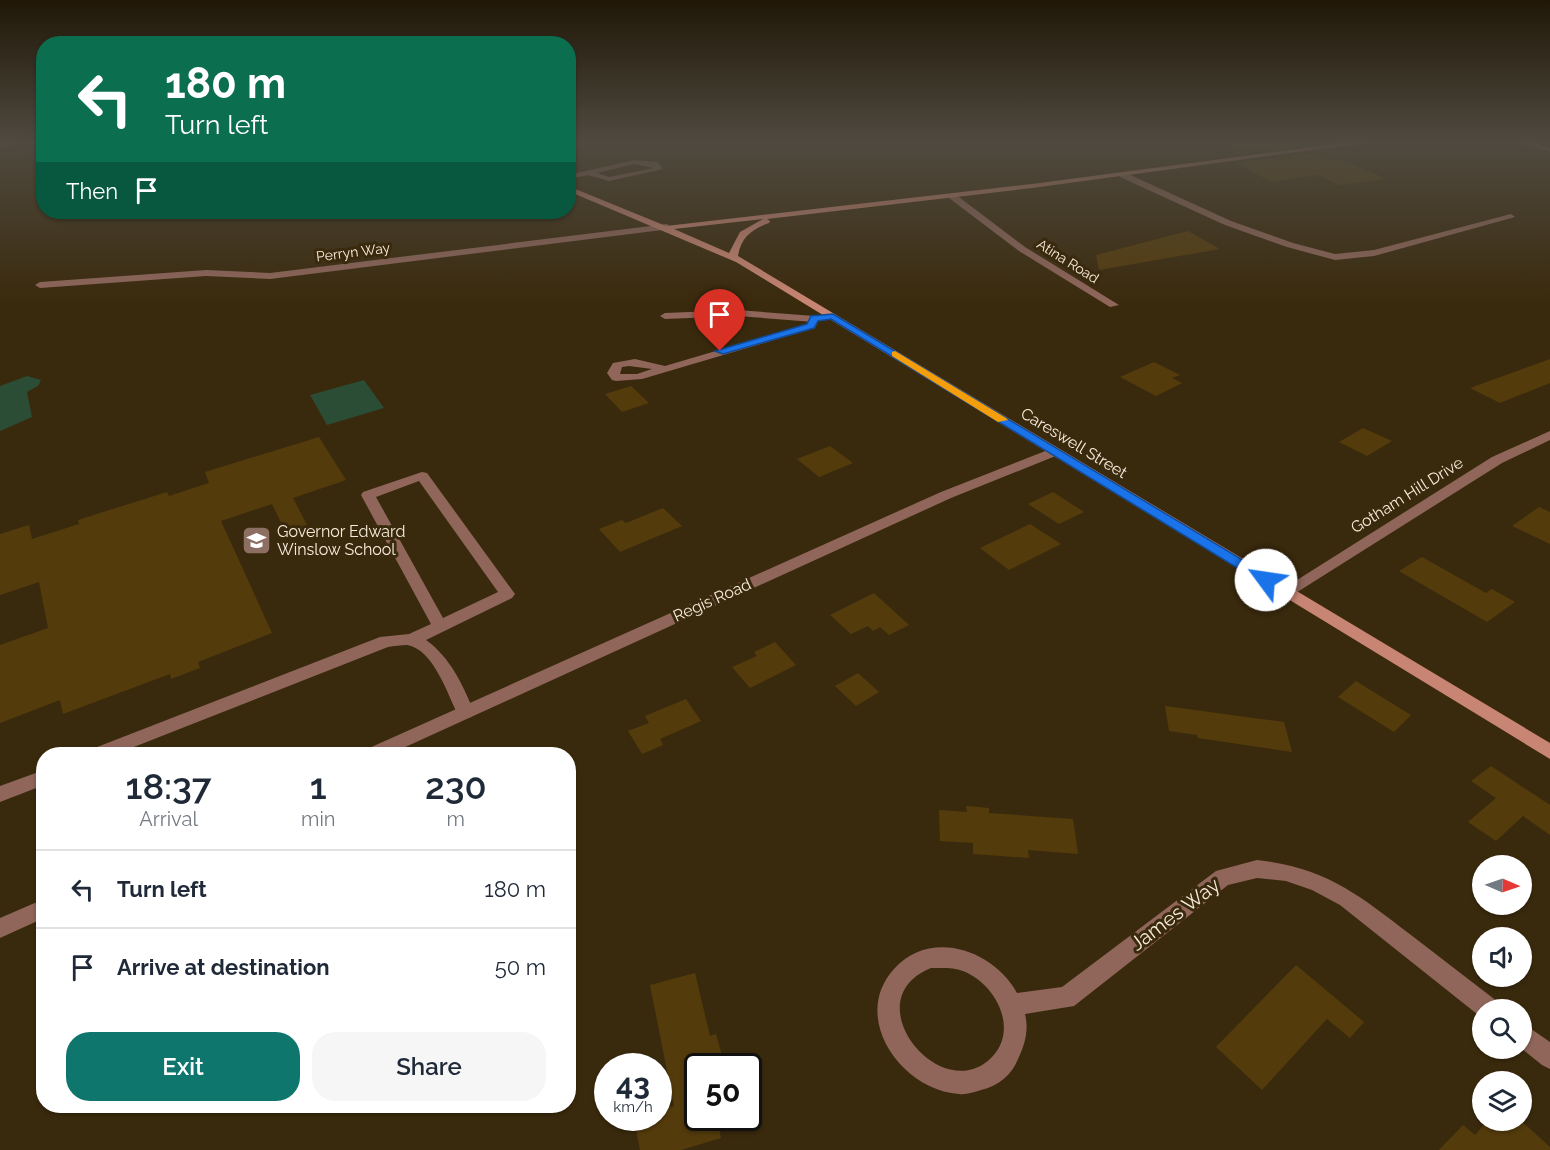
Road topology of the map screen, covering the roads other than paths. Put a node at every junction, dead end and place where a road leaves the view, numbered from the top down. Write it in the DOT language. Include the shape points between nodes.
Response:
graph roads {
  1 [pos="585,195"];
  2 [pos="963,195"];
  3 [pos="1166,195"];
  4 [pos="952,196"];
  5 [pos="792,214"];
  6 [pos="1511,217"];
  7 [pos="667,227"];
  8 [pos="733,257"];
  9 [pos="40,285"];
  10 [pos="1114,305"];
  11 [pos="665,316"];
  12 [pos="833,316"];
  13 [pos="814,318"];
  14 [pos="664,369"];
  15 [pos="1550,435"];
  16 [pos="1053,452"];
  17 [pos="1286,592"];
  18 [pos="440,627"];
  19 [pos="411,640"];
  20 [pos="465,712"];
  21 [pos="116,747"];
  22 [pos="389,747"];
  23 [pos="1550,752"];
  24 [pos="36,780"];
  25 [pos="0,795"];
  26 [pos="36,912"];
  27 [pos="0,928"];
  28 [pos="1476,999"];
  29 [pos="1011,1005"];
  30 [pos="1532,1043"];
  31 [pos="1550,1057"];
  1 -- 7 [label="street, Careswell Street"];
  2 -- 4 [label="street"];
  3 -- 6 [label="street" via="1228,223 1335,257 1374,253"];
  4 -- 5 [label="street"];
  4 -- 10 [label="street, Atina Road" via="1022,249"];
  5 -- 7 [label="street"];
  5 -- 8 [label="street" via="757,224 745,232 734,245"];
  7 -- 8 [label="street, Careswell Street"];
  7 -- 9 [label="street, Perryn Way" via="270,276 206,273"];
  8 -- 12 [label="street, Careswell Street"];
  11 -- 13 [label="street" via="738,313"];
  12 -- 13 [label="street"];
  12 -- 16 [label="street, Careswell Street"];
  13 -- 14 [label="street" via="811,326"];
  15 -- 17 [label="street, Gotham Hill Drive" via="1497,460"];
  16 -- 17 [label="street, Careswell Street"];
  16 -- 20 [label="street, Regis Road" via="946,495"];
  17 -- 23 [label="street, Careswell Street"];
  18 -- 18 [label="street" via="507,594 422,476 368,495"];
  18 -- 19 [label="street"];
  19 -- 20 [label="street" via="428,650 447,674"];
  19 -- 21 [label="street" via="386,641"];
  20 -- 22 [label="street, Regis Road"];
  24 -- 25 [label="street"];
  26 -- 27 [label="street"];
  28 -- 29 [label="street, James Way" via="1347,898 1318,883 1257,869 1223,877 1066,998"];
  29 -- 29 [label="street" via="998,983 978,966 955,958 931,958 911,967 896,983 889,1005 891,1030 903,1053 923,1072 948,1082 973,1082 995,1072 1010,1053 1016,1029"];
  30 -- 31 [label="street"];
}
